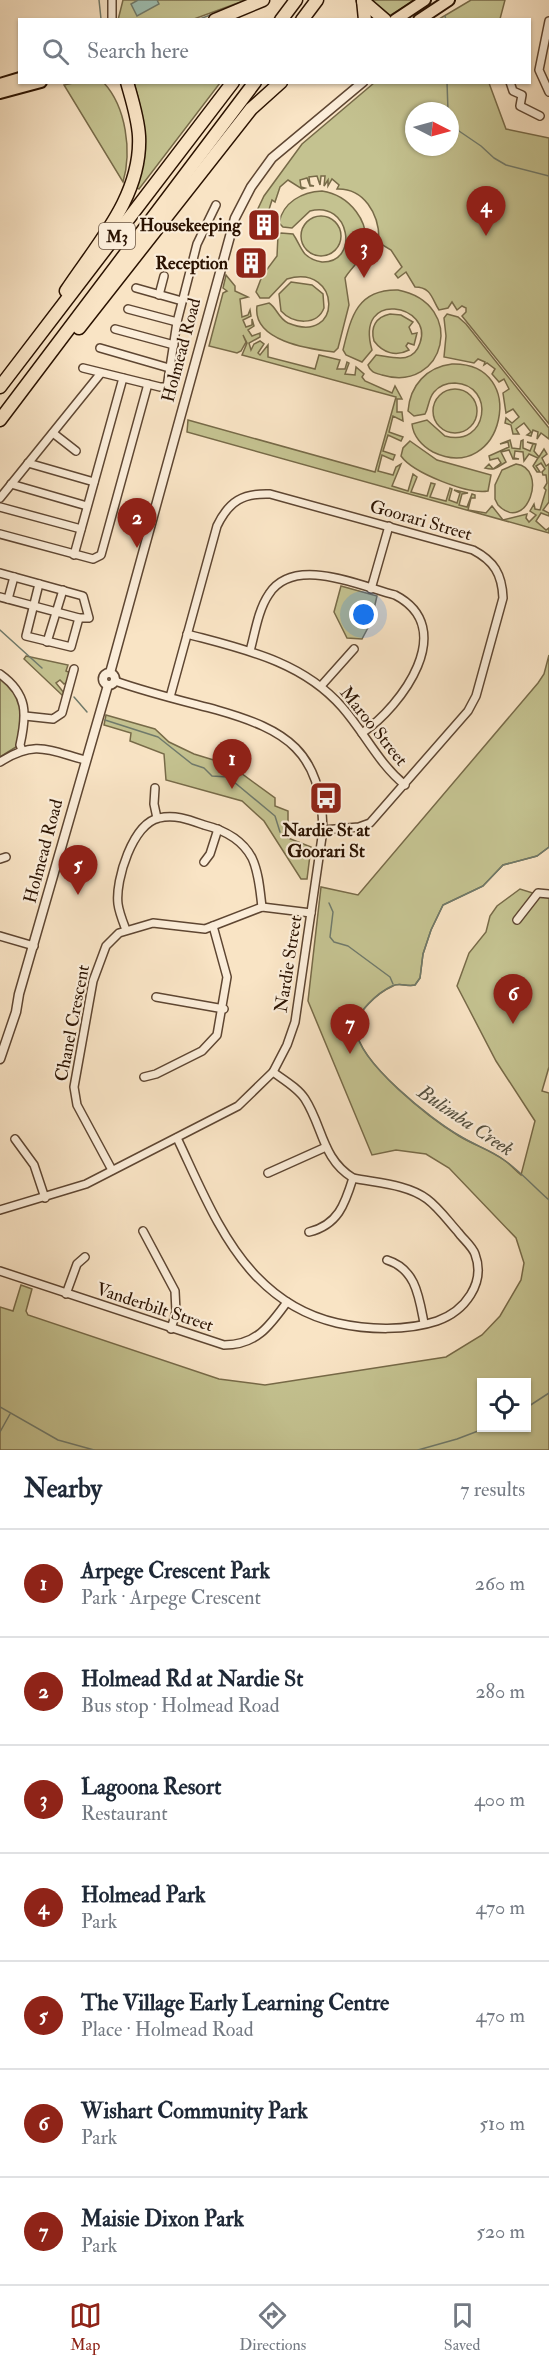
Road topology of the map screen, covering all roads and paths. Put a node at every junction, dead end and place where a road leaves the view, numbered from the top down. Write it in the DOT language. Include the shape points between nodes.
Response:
graph roads {
  1 [pos="112,0"];
  2 [pos="263,0"];
  3 [pos="296,0"];
  4 [pos="317,0"];
  5 [pos="425,0"];
  6 [pos="449,0"];
  7 [pos="363,1"];
  8 [pos="112,18"];
  9 [pos="220,18"];
  10 [pos="282,18"];
  11 [pos="304,18"];
  12 [pos="365,18"];
  13 [pos="383,18"];
  14 [pos="398,18"];
  15 [pos="422,18"];
  16 [pos="549,21"];
  17 [pos="18,79"];
  18 [pos="0,84"];
  19 [pos="34,84"];
  20 [pos="127,84"];
  21 [pos="231,84"];
  22 [pos="253,84"];
  23 [pos="279,84"];
  24 [pos="361,84"];
  25 [pos="511,84"];
  26 [pos="549,92"];
  27 [pos="0,93"];
  28 [pos="540,116"];
  29 [pos="216,205"];
  30 [pos="164,276"];
  31 [pos="136,288"];
  32 [pos="159,295"];
  33 [pos="182,301"];
  34 [pos="129,309"];
  35 [pos="55,316"];
  36 [pos="177,322"];
  37 [pos="115,329"];
  38 [pos="174,345"];
  39 [pos="100,348"];
  40 [pos="83,368"];
  41 [pos="169,368"];
  42 [pos="101,373"];
  43 [pos="123,378"];
  44 [pos="31,379"];
  45 [pos="147,384"];
  46 [pos="0,387"];
  47 [pos="0,420"];
  48 [pos="53,433"];
  49 [pos="76,451"];
  50 [pos="28,463"];
  51 [pos="94,482"];
  52 [pos="11,484"];
  53 [pos="0,498"];
  54 [pos="87,506"];
  55 [pos="0,507"];
  56 [pos="389,526"];
  57 [pos="81,529"];
  58 [pos="0,534"];
  59 [pos="74,555"];
  60 [pos="0,573"];
  61 [pos="14,577"];
  62 [pos="39,584"];
  63 [pos="371,589"];
  64 [pos="63,590"];
  65 [pos="0,597"];
  66 [pos="8,599"];
  67 [pos="33,606"];
  68 [pos="56,612"];
  69 [pos="79,618"];
  70 [pos="188,634"];
  71 [pos="47,642"];
  72 [pos="354,649"];
  73 [pos="250,651"];
  74 [pos="74,669"];
  75 [pos="0,674"];
  76 [pos="112,683"];
  77 [pos="321,686"];
  78 [pos="170,697"];
  79 [pos="25,716"];
  80 [pos="362,733"];
  81 [pos="23,749"];
  82 [pos="85,760"];
  83 [pos="0,762"];
  84 [pos="405,785"];
  85 [pos="155,788"];
  86 [pos="157,818"];
  87 [pos="218,829"];
  88 [pos="323,830"];
  89 [pos="204,862"];
  90 [pos="549,894"];
  91 [pos="262,907"];
  92 [pos="311,913"];
  93 [pos="517,920"];
  94 [pos="213,926"];
  95 [pos="126,930"];
  96 [pos="0,936"];
  97 [pos="34,946"];
  98 [pos="156,997"];
  99 [pos="224,1008"];
  100 [pos="0,1059"];
  101 [pos="273,1072"];
  102 [pos="144,1077"];
  103 [pos="177,1138"];
  104 [pos="15,1139"];
  105 [pos="326,1147"];
  106 [pos="112,1170"];
  107 [pos="268,1173"];
  108 [pos="353,1178"];
  109 [pos="45,1198"];
  110 [pos="0,1210"];
  111 [pos="143,1231"];
  112 [pos="309,1232"];
  113 [pos="86,1257"];
  114 [pos="387,1260"];
  115 [pos="0,1271"];
  116 [pos="66,1294"];
  117 [pos="287,1302"];
  118 [pos="424,1323"];
  119 [pos="171,1329"];
  1 -- 8 [label="street"];
  2 -- 9 [label="highway"];
  3 -- 10 [label="highway"];
  4 -- 11 [label="highway"];
  5 -- 14 [label="main road"];
  6 -- 15 [label="main road"];
  7 -- 12 [label="highway"];
  7 -- 13 [label="highway"];
  16 -- 26 [label="street" via="539,70"];
  17 -- 18 [label="main road"];
  19 -- 27 [label="main road"];
  20 -- 35 [label="highway" via="139,134 134,180 120,210 59,301"];
  21 -- 35 [label="highway, M3"];
  22 -- 44 [label="highway, M3"];
  23 -- 44 [label="highway" via="251,109 117,282 46,369"];
  24 -- 76 [label="street, Holmead Road" via="272,158 235,218 110,673 104,677"];
  25 -- 28 [label="street" via="513,91 522,95 520,106"];
  29 -- 33 [label="street" via="197,244"];
  30 -- 32 [label="street"];
  31 -- 32 [label="street"];
  32 -- 33 [label="street"];
  33 -- 36 [label="street"];
  34 -- 36 [label="street"];
  35 -- 46 [label="highway, M3"];
  36 -- 38 [label="street"];
  37 -- 38 [label="street"];
  38 -- 41 [label="street"];
  39 -- 41 [label="street"];
  40 -- 42 [label="street"];
  41 -- 45 [label="street" via="167,387"];
  42 -- 43 [label="street"];
  42 -- 48 [label="street"];
  43 -- 45 [label="street"];
  43 -- 51 [label="street"];
  44 -- 47 [label="highway, M3"];
  45 -- 59 [label="street" via="101,555 93,559"];
  48 -- 49 [label="street"];
  48 -- 50 [label="street"];
  50 -- 51 [label="street"];
  50 -- 52 [label="street"];
  51 -- 54 [label="street"];
  52 -- 53 [label="street"];
  52 -- 54 [label="street"];
  54 -- 57 [label="street"];
  55 -- 57 [label="street"];
  56 -- 63 [label="street"];
  56 -- 70 [label="street, Goorari Street" via="270,494 253,493 237,499 225,510 217,526"];
  56 -- 84 [label="street, Goorari Street" via="473,550 488,558 502,584 502,598 476,696 468,711"];
  57 -- 59 [label="street"];
  58 -- 59 [label="street"];
  60 -- 61 [label="street"];
  61 -- 62 [label="street"];
  61 -- 66 [label="street"];
  62 -- 64 [label="street"];
  62 -- 67 [label="street"];
  63 -- 73 [label="street" via="315,574 284,579 263,605"];
  63 -- 80 [label="street" via="395,595 413,606 424,633 406,692 380,721"];
  64 -- 68 [label="street"];
  64 -- 69 [label="street" via="86,600 89,618"];
  65 -- 66 [label="street"];
  66 -- 67 [label="street"];
  67 -- 68 [label="street"];
  67 -- 71 [label="street" via="26,636"];
  68 -- 69 [label="street"];
  68 -- 71 [label="street"];
  69 -- 71 [label="street" via="71,647"];
  70 -- 73 [label="street, Maroo Street"];
  70 -- 78 [label="street, Goorari Street"];
  72 -- 77 [label="street"];
  73 -- 77 [label="street, Maroo Street"];
  74 -- 79 [label="street" via="62,713 53,719"];
  75 -- 79 [label="street" via="22,696"];
  76 -- 78 [label="street, Nardie Street"];
  76 -- 82 [label="street, Holmead Road"];
  77 -- 80 [label="street, Maroo Street"];
  78 -- 88 [label="street, Nardie Street" via="255,721 285,738 315,777"];
  79 -- 81 [label="street"];
  80 -- 84 [label="street, Maroo Street" via="382,764"];
  81 -- 82 [label="street" via="45,749"];
  81 -- 83 [label="street"];
  82 -- 97 [label="street, Holmead Road"];
  84 -- 88 [label="street, Goorari Street" via="370,823"];
  85 -- 86 [label="street"];
  86 -- 87 [label="street" via="181,818"];
  86 -- 95 [label="street" via="131,843 117,892"];
  87 -- 89 [label="street"];
  87 -- 91 [label="street" via="240,842 252,859"];
  88 -- 92 [label="street, Nardie Street"];
  90 -- 93 [label="street" via="538,892"];
  91 -- 92 [label="street"];
  91 -- 94 [label="street"];
  92 -- 101 [label="street, Nardie Street" via="295,1022"];
  94 -- 95 [label="street" via="196,929 153,923"];
  94 -- 99 [label="street" via="227,977"];
  95 -- 106 [label="street, Chanel Crescent" via="112,939 93,981 74,1087 77,1105"];
  96 -- 97 [label="street"];
  97 -- 100 [label="street, Holmead Road"];
  98 -- 99 [label="street"];
  99 -- 102 [label="street" via="218,1035 202,1051"];
  101 -- 103 [label="street, Nardie Street" via="245,1101"];
  101 -- 105 [label="street" via="300,1091"];
  103 -- 106 [label="street, Nardie Street"];
  103 -- 117 [label="street" via="238,1254 255,1275"];
  104 -- 109 [label="street" via="31,1159"];
  105 -- 107 [label="street"];
  105 -- 108 [label="street" via="337,1166"];
  106 -- 109 [label="street, Nardie Street"];
  108 -- 112 [label="street" via="338,1215 324,1227"];
  108 -- 118 [label="street" via="416,1192 433,1204 474,1251 478,1272 473,1291 450,1314"];
  109 -- 110 [label="street, Nardie Street"];
  111 -- 119 [label="street" via="175,1291 176,1312"];
  113 -- 116 [label="street" via="77,1264"];
  114 -- 118 [label="street" via="411,1276 419,1293"];
  115 -- 116 [label="street, Vanderbilt Street"];
  116 -- 119 [label="street, Vanderbilt Street"];
  117 -- 118 [label="street" via="320,1318 354,1326 392,1328"];
  117 -- 119 [label="street, Vanderbilt Street" via="268,1329 235,1345"];
}
